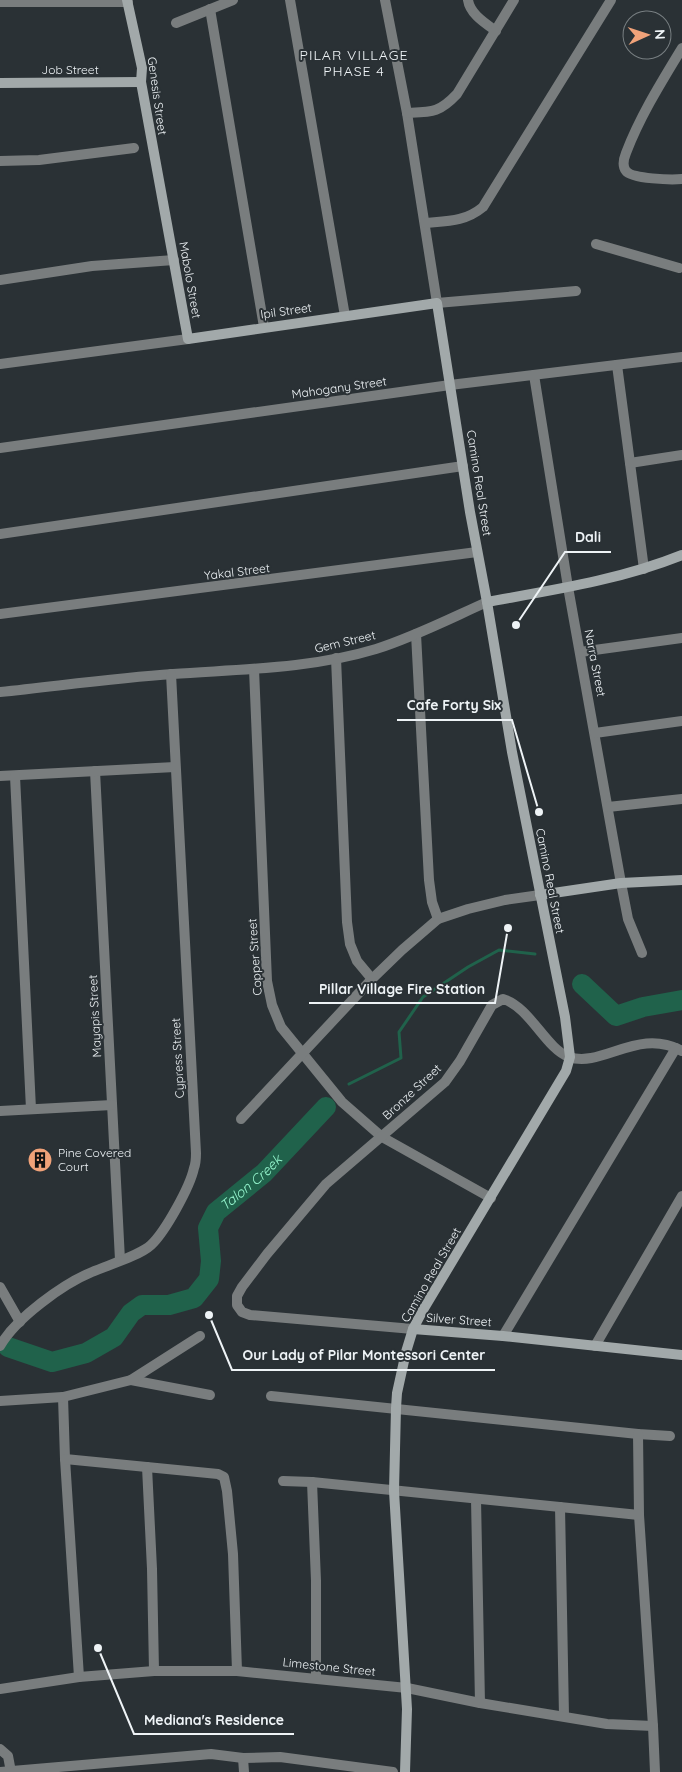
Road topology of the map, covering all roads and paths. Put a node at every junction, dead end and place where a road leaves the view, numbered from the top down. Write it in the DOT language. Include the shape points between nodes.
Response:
graph roads {
  1 [pos="233,0"];
  2 [pos="290,0"];
  3 [pos="385,0"];
  4 [pos="468,0"];
  5 [pos="514,0"];
  6 [pos="611,0"];
  7 [pos="128,1"];
  8 [pos="1,2"];
  9 [pos="212,5"];
  10 [pos="176,23"];
  11 [pos="496,31"];
  12 [pos="682,48"];
  13 [pos="141,82"];
  14 [pos="0,83"];
  15 [pos="407,113"];
  16 [pos="134,148"];
  17 [pos="0,161"];
  18 [pos="682,179"];
  19 [pos="425,224"];
  20 [pos="167,225"];
  21 [pos="596,244"];
  22 [pos="174,260"];
  23 [pos="681,266"];
  24 [pos="669,276"];
  25 [pos="0,280"];
  26 [pos="576,291"];
  27 [pos="437,303"];
  28 [pos="346,316"];
  29 [pos="264,327"];
  30 [pos="188,339"];
  31 [pos="682,357"];
  32 [pos="0,364"];
  33 [pos="617,364"];
  34 [pos="534,375"];
  35 [pos="450,385"];
  36 [pos="0,448"];
  37 [pos="682,456"];
  38 [pos="630,463"];
  39 [pos="463,466"];
  40 [pos="0,534"];
  41 [pos="477,552"];
  42 [pos="682,555"];
  43 [pos="644,569"];
  44 [pos="568,587"];
  45 [pos="488,602"];
  46 [pos="0,614"];
  47 [pos="416,634"];
  48 [pos="682,638"];
  49 [pos="580,652"];
  50 [pos="336,658"];
  51 [pos="254,669"];
  52 [pos="171,674"];
  53 [pos="0,692"];
  54 [pos="682,721"];
  55 [pos="595,734"];
  56 [pos="176,767"];
  57 [pos="95,771"];
  58 [pos="0,776"];
  59 [pos="15,776"];
  60 [pos="682,799"];
  61 [pos="608,807"];
  62 [pos="682,880"];
  63 [pos="621,883"];
  64 [pos="540,895"];
  65 [pos="438,919"];
  66 [pos="642,953"];
  67 [pos="372,979"];
  68 [pos="679,1049"];
  69 [pos="301,1054"];
  70 [pos="570,1057"];
  71 [pos="112,1105"];
  72 [pos="31,1108"];
  73 [pos="0,1111"];
  74 [pos="241,1120"];
  75 [pos="382,1137"];
  76 [pos="682,1196"];
  77 [pos="491,1198"];
  78 [pos="120,1260"];
  79 [pos="0,1287"];
  80 [pos="237,1306"];
  81 [pos="20,1322"];
  82 [pos="413,1329"];
  83 [pos="200,1336"];
  84 [pos="503,1336"];
  85 [pos="0,1346"];
  86 [pos="595,1346"];
  87 [pos="682,1355"];
  88 [pos="131,1380"];
  89 [pos="210,1395"];
  90 [pos="271,1396"];
  91 [pos="63,1397"];
  92 [pos="0,1401"];
  93 [pos="396,1408"];
  94 [pos="638,1434"];
  95 [pos="670,1436"];
  96 [pos="65,1458"];
  97 [pos="147,1468"];
  98 [pos="283,1481"];
  99 [pos="312,1482"];
  100 [pos="394,1492"];
  101 [pos="476,1499"];
  102 [pos="560,1507"];
  103 [pos="639,1515"];
  104 [pos="154,1671"];
  105 [pos="237,1671"];
  106 [pos="79,1677"];
  107 [pos="316,1678"];
  108 [pos="406,1688"];
  109 [pos="0,1689"];
  110 [pos="480,1703"];
  111 [pos="564,1716"];
  112 [pos="653,1726"];
  113 [pos="0,1749"];
  114 [pos="242,1758"];
  115 [pos="325,1767"];
  116 [pos="7,1771"];
  117 [pos="244,1772"];
  118 [pos="393,1772"];
  119 [pos="405,1772"];
  120 [pos="655,1772"];
  1 -- 9 [label="street"];
  2 -- 28 [label="street"];
  3 -- 15 [label="street, Camino Real Street"];
  4 -- 11 [label="street" via="468,6 480,20"];
  5 -- 11 [label="street"];
  6 -- 19 [label="street" via="483,207 463,220"];
  7 -- 8 [label="street"];
  7 -- 13 [label="street, Genesis Street" via="142,68"];
  9 -- 10 [label="street"];
  9 -- 29 [label="street"];
  11 -- 15 [label="street" via="457,94 446,105 434,112"];
  12 -- 18 [label="street" via="641,121 623,164 631,175"];
  13 -- 14 [label="street, Job Street"];
  13 -- 20 [label="street, Genesis Street"];
  15 -- 19 [label="street, Camino Real Street"];
  16 -- 17 [label="street" via="39,160"];
  19 -- 27 [label="street, Camino Real Street"];
  20 -- 22 [label="street, Mabolo Street"];
  21 -- 23 [label="street"];
  22 -- 25 [label="street" via="92,266"];
  22 -- 30 [label="street, Mabolo Street"];
  23 -- 24 [label="street"];
  26 -- 27 [label="street, Ipil Street"];
  27 -- 28 [label="street, Ipil Street"];
  27 -- 35 [label="street, Camino Real Street"];
  28 -- 29 [label="street, Ipil Street"];
  29 -- 30 [label="street, Ipil Street"];
  30 -- 32 [label="street, Ipil Street"];
  31 -- 33 [label="street, Mahogany Street"];
  33 -- 34 [label="street, Mahogany Street"];
  33 -- 38 [label="street"];
  34 -- 35 [label="street, Mahogany Street"];
  34 -- 44 [label="street, Narra Street"];
  35 -- 36 [label="street, Mahogany Street"];
  35 -- 39 [label="street, Camino Real Street"];
  37 -- 38 [label="street"];
  38 -- 43 [label="street"];
  39 -- 40 [label="street"];
  39 -- 41 [label="street, Camino Real Street"];
  41 -- 45 [label="street, Camino Real Street"];
  41 -- 46 [label="street, Yakal Street"];
  42 -- 43 [label="street, Gem Street"];
  43 -- 44 [label="street, Gem Street"];
  44 -- 45 [label="street, Gem Street"];
  44 -- 49 [label="street, Narra Street"];
  45 -- 47 [label="street, Gem Street"];
  45 -- 64 [label="street, Camino Real Street" via="512,752"];
  47 -- 50 [label="street, Gem Street" via="376,649"];
  47 -- 65 [label="street" via="428,880"];
  48 -- 49 [label="street"];
  49 -- 55 [label="street, Narra Street"];
  50 -- 51 [label="street, Gem Street"];
  50 -- 67 [label="street" via="347,922 356,961"];
  51 -- 52 [label="street, Gem Street"];
  51 -- 69 [label="street, Copper Street" via="267,981 281,1027"];
  52 -- 53 [label="street, Gem Street"];
  52 -- 56 [label="street, Cypress Street"];
  54 -- 55 [label="street"];
  55 -- 61 [label="street, Narra Street"];
  56 -- 57 [label="street"];
  56 -- 78 [label="street, Cypress Street" via="195,1167 190,1182 159,1236 150,1245"];
  57 -- 59 [label="street"];
  57 -- 71 [label="street, Mayapis Street"];
  58 -- 59 [label="street"];
  59 -- 72 [label="street"];
  60 -- 61 [label="street"];
  61 -- 63 [label="street, Narra Street"];
  62 -- 63 [label="street"];
  63 -- 64 [label="street"];
  63 -- 66 [label="street, Narra Street" via="628,919"];
  64 -- 65 [label="street" via="505,900"];
  64 -- 70 [label="street, Camino Real Street"];
  65 -- 67 [label="street"];
  67 -- 69 [label="street"];
  68 -- 70 [label="street" via="642,1043 593,1057"];
  68 -- 84 [label="street"];
  69 -- 74 [label="street"];
  69 -- 75 [label="street, Copper Street" via="342,1102"];
  70 -- 75 [label="street, Bronze Street" via="556,1047 514,1002 503,999 492,1004 445,1082"];
  70 -- 77 [label="street, Camino Real Street" via="566,1072"];
  71 -- 72 [label="street"];
  71 -- 78 [label="street, Mayapis Street"];
  72 -- 73 [label="street"];
  75 -- 77 [label="street, Copper Street"];
  75 -- 80 [label="street, Bronze Street" via="326,1184 305,1208 242,1287 237,1296"];
  76 -- 86 [label="street"];
  77 -- 82 [label="street, Camino Real Street"];
  78 -- 81 [label="street, Cypress Street" via="71,1281"];
  79 -- 81 [label="street"];
  80 -- 82 [label="street, Silver Street" via="250,1315"];
  81 -- 85 [label="street, Cypress Street"];
  82 -- 84 [label="street, Silver Street"];
  82 -- 93 [label="street, Camino Real Street"];
  83 -- 88 [label="street"];
  84 -- 86 [label="street, Silver Street"];
  86 -- 87 [label="street, Silver Street"];
  88 -- 89 [label="street"];
  88 -- 91 [label="street"];
  90 -- 93 [label="street"];
  91 -- 92 [label="street"];
  91 -- 96 [label="street"];
  93 -- 94 [label="street"];
  93 -- 100 [label="street, Camino Real Street"];
  94 -- 95 [label="street"];
  94 -- 103 [label="street"];
  96 -- 97 [label="street"];
  96 -- 106 [label="street"];
  97 -- 104 [label="street"];
  97 -- 105 [label="street" via="224,1477 234,1554"];
  98 -- 99 [label="street"];
  99 -- 100 [label="street"];
  99 -- 107 [label="street"];
  100 -- 101 [label="street"];
  100 -- 108 [label="street, Camino Real Street"];
  101 -- 102 [label="street"];
  101 -- 110 [label="street"];
  102 -- 103 [label="street"];
  102 -- 111 [label="street"];
  103 -- 112 [label="street"];
  104 -- 105 [label="street, Limestone Street"];
  104 -- 106 [label="street, Limestone Street"];
  105 -- 107 [label="street, Limestone Street"];
  106 -- 109 [label="street, Limestone Street"];
  107 -- 108 [label="street, Limestone Street"];
  108 -- 110 [label="street, Limestone Street"];
  108 -- 119 [label="street, Camino Real Street" via="408,1733"];
  110 -- 111 [label="street, Limestone Street"];
  111 -- 112 [label="street, Limestone Street" via="607,1724"];
  112 -- 120 [label="street"];
  113 -- 116 [label="street" via="8,1756"];
  114 -- 115 [label="street" via="280,1757"];
  114 -- 116 [label="street" via="211,1754"];
  114 -- 117 [label="street"];
  115 -- 118 [label="street"];
}
